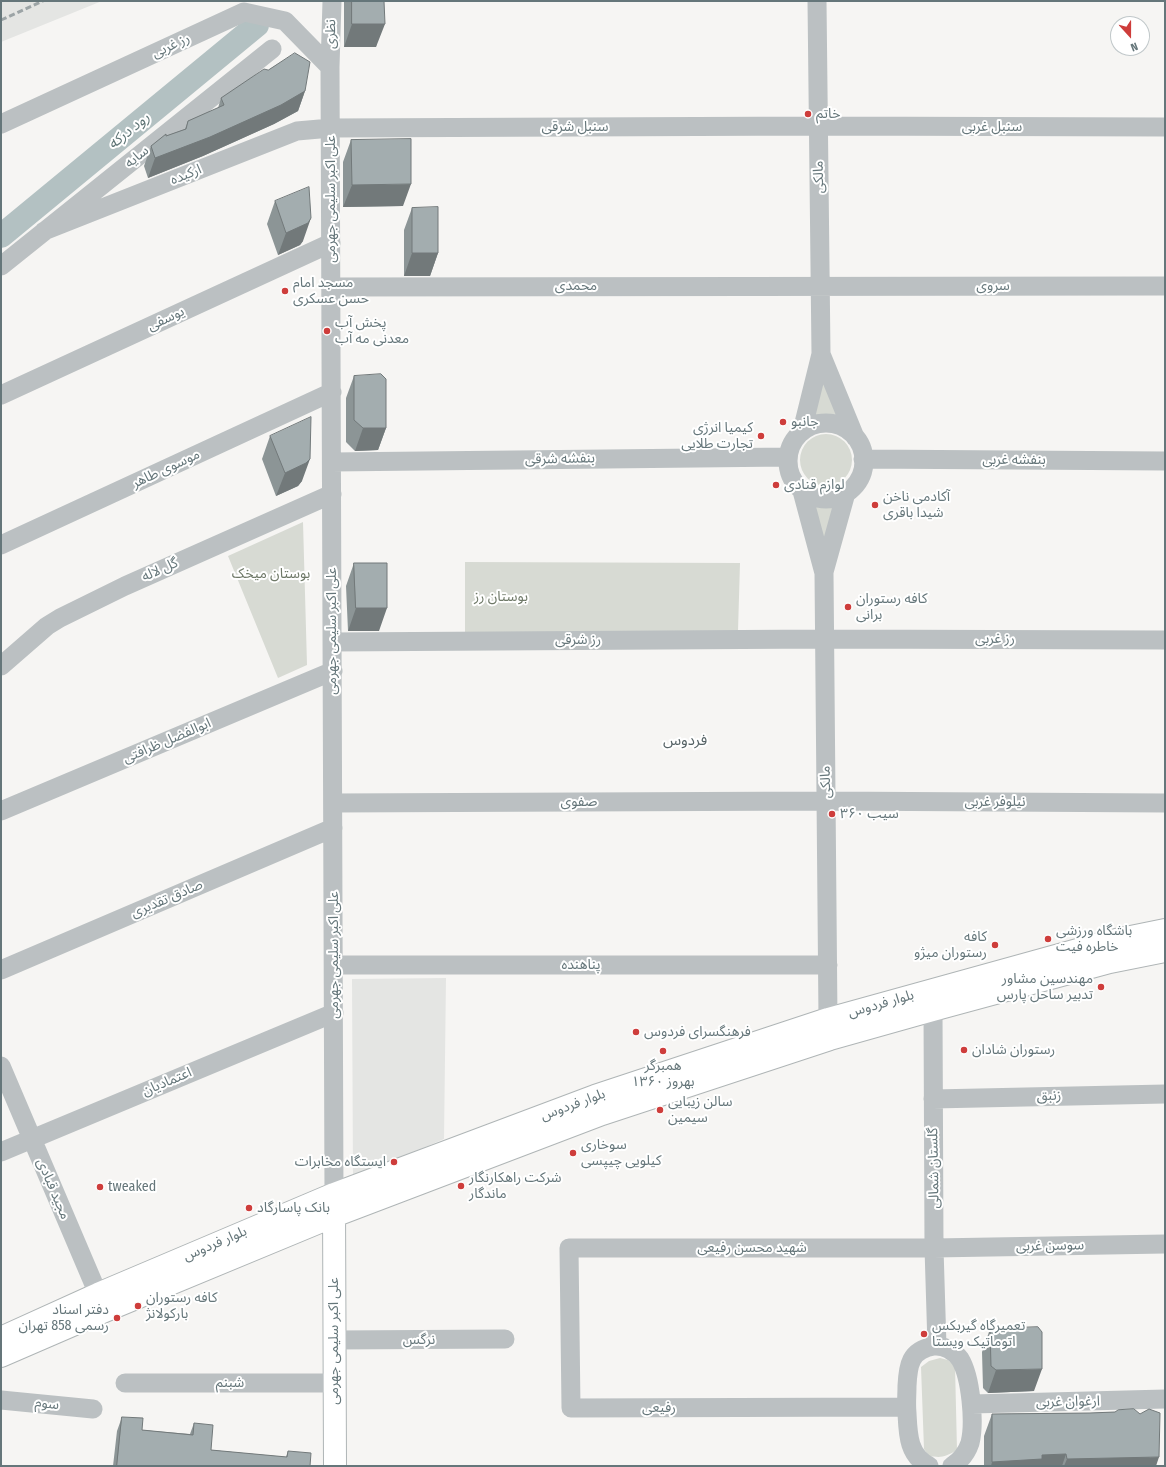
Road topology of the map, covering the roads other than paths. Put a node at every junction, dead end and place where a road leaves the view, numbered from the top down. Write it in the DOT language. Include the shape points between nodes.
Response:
graph roads {
  1 [pos="332,1"];
  2 [pos="817,1"];
  3 [pos="272,49"];
  4 [pos="330,67"];
  5 [pos="1,124"];
  6 [pos="819,126"];
  7 [pos="331,128"];
  8 [pos="1165,128"];
  9 [pos="44,231"];
  10 [pos="331,243"];
  11 [pos="1,266"];
  12 [pos="821,286"];
  13 [pos="1165,286"];
  14 [pos="331,287"];
  15 [pos="821,354"];
  16 [pos="332,392"];
  17 [pos="1,395"];
  18 [pos="802,431"];
  19 [pos="855,437"];
  20 [pos="788,457"];
  21 [pos="864,459"];
  22 [pos="1165,461"];
  23 [pos="332,462"];
  24 [pos="802,491"];
  25 [pos="846,493"];
  26 [pos="332,494"];
  27 [pos="1,545"];
  28 [pos="824,573"];
  29 [pos="824,639"];
  30 [pos="1165,640"];
  31 [pos="332,642"];
  32 [pos="1,666"];
  33 [pos="333,671"];
  34 [pos="826,801"];
  35 [pos="333,803"];
  36 [pos="1165,803"];
  37 [pos="1,811"];
  38 [pos="333,828"];
  39 [pos="1165,930"];
  40 [pos="1165,951"];
  41 [pos="334,965"];
  42 [pos="828,965"];
  43 [pos="1,970"];
  44 [pos="931,1000"];
  45 [pos="334,1013"];
  46 [pos="829,1029"];
  47 [pos="1,1066"];
  48 [pos="1165,1094"];
  49 [pos="933,1099"];
  50 [pos="32,1139"];
  51 [pos="1,1152"];
  52 [pos="334,1194"];
  53 [pos="334,1216"];
  54 [pos="1165,1244"];
  55 [pos="569,1248"];
  56 [pos="934,1248"];
  57 [pos="102,1302"];
  58 [pos="1,1338"];
  59 [pos="505,1339"];
  60 [pos="334,1340"];
  61 [pos="937,1346"];
  62 [pos="1,1356"];
  63 [pos="125,1383"];
  64 [pos="335,1383"];
  65 [pos="1165,1399"];
  66 [pos="1,1400"];
  67 [pos="972,1404"];
  68 [pos="906,1407"];
  69 [pos="93,1409"];
  70 [pos="335,1466"];
  71 [pos="929,1466"];
  72 [pos="952,1466"];
  1 -- 4 [label="street, نظری"];
  2 -- 6 [label="street, مالکی"];
  3 -- 9 [label="street, سایه"];
  4 -- 5 [label="street, رز غربی" via="285,21 244,12"];
  4 -- 7 [label="street, علی اکبر سلیمی جهرمی"];
  6 -- 7 [label="street, سنبل شرقی"];
  6 -- 8 [label="street, سنبل غربی"];
  6 -- 12 [label="street, مالکی"];
  7 -- 9 [label="street, ارکیده" via="297,131"];
  7 -- 10 [label="street, علی اکبر سلیمی جهرمی"];
  9 -- 11 [label="street, سایه"];
  10 -- 14 [label="street, علی اکبر سلیمی جهرمی"];
  10 -- 17 [label="street, یوسفی"];
  12 -- 13 [label="street, سروی"];
  12 -- 14 [label="street, محمدی"];
  12 -- 15 [label="street, مالکی"];
  14 -- 16 [label="street, علی اکبر سلیمی جهرمی"];
  15 -- 18 [label="street, مالکی"];
  15 -- 19 [label="street, مالکی"];
  16 -- 23 [label="street, علی اکبر سلیمی جهرمی"];
  16 -- 27 [label="street, موسوی طاهر"];
  18 -- 19 [label="street" via="813,425 836,424 847,429"];
  18 -- 20 [label="street" via="793,443"];
  19 -- 21 [label="street"];
  20 -- 23 [label="street, بنفشه شرقی"];
  20 -- 24 [label="street" via="791,476"];
  21 -- 22 [label="street, بنفشه غربی"];
  21 -- 25 [label="street" via="862,472 856,484"];
  23 -- 26 [label="street, علی اکبر سلیمی جهرمی"];
  24 -- 25 [label="street" via="824,499"];
  24 -- 28 [label="street, مالکی"];
  25 -- 28 [label="street, مالکی"];
  26 -- 31 [label="street, علی اکبر سلیمی جهرمی"];
  26 -- 32 [label="street, گل لاله" via="125,586 60,618"];
  28 -- 29 [label="street, مالکی"];
  29 -- 30 [label="street, رز غربی"];
  29 -- 31 [label="street, رز شرقی"];
  29 -- 34 [label="street, مالکی"];
  31 -- 33 [label="street, علی اکبر سلیمی جهرمی"];
  33 -- 35 [label="street, علی اکبر سلیمی جهرمی"];
  33 -- 37 [label="street, ابوالفضل ظرافتی"];
  34 -- 35 [label="street, صفوی"];
  34 -- 36 [label="street, نیلوفر غربی"];
  34 -- 42 [label="street, مالکی"];
  35 -- 38 [label="street, علی اکبر سلیمی جهرمی"];
  38 -- 41 [label="street, علی اکبر سلیمی جهرمی"];
  38 -- 43 [label="street, صادق تقدیری"];
  39 -- 44 [label="main road, بلوار فردوس" via="1106,942"];
  40 -- 44 [label="main road, بلوار فردوس"];
  41 -- 42 [label="street, پناهنده"];
  41 -- 45 [label="street, علی اکبر سلیمی جهرمی"];
  42 -- 46 [label="street, مالکی"];
  44 -- 46 [label="main road, بلوار فردوس"];
  44 -- 49 [label="street, گلستان شمالی"];
  45 -- 50 [label="street, اعتمادیان"];
  45 -- 52 [label="street, علی اکبر سلیمی جهرمی"];
  46 -- 52 [label="main road, بلوار فردوس" via="595,1096"];
  46 -- 53 [label="main road, بلوار فردوس"];
  47 -- 50 [label="street, مجید قبادی"];
  48 -- 49 [label="street, زنبق"];
  49 -- 56 [label="street, گلستان شمالی"];
  50 -- 51 [label="street, اعتمادیان"];
  50 -- 57 [label="street, مجید قبادی"];
  52 -- 53 [label="main road, علی اکبر سلیمی جهرمی"];
  52 -- 57 [label="main road, بلوار فردوس"];
  53 -- 57 [label="main road, بلوار فردوس"];
  53 -- 60 [label="main road, علی اکبر سلیمی جهرمی"];
  54 -- 56 [label="street, سوسن غربی"];
  55 -- 56 [label="street, شهید محسن رفیعی"];
  55 -- 68 [label="street, رفیعی" via="571,1408"];
  56 -- 61 [label="street, گلستان شمالی"];
  57 -- 58 [label="main road, بلوار فردوس"];
  57 -- 62 [label="main road, بلوار فردوس"];
  59 -- 60 [label="street, نرگس"];
  60 -- 64 [label="main road, علی اکبر سلیمی جهرمی"];
  61 -- 67 [label="street" via="946,1348 960,1359 968,1380"];
  61 -- 68 [label="street" via="918,1352 910,1363"];
  63 -- 64 [label="street, شبنم"];
  64 -- 70 [label="main road, علی اکبر سلیمی جهرمی"];
  65 -- 67 [label="street, ارغوان غربی"];
  66 -- 69 [label="street, سوم"];
  67 -- 72 [label="street" via="970,1443 964,1455"];
  68 -- 71 [label="street" via="912,1448 922,1462"];
}
